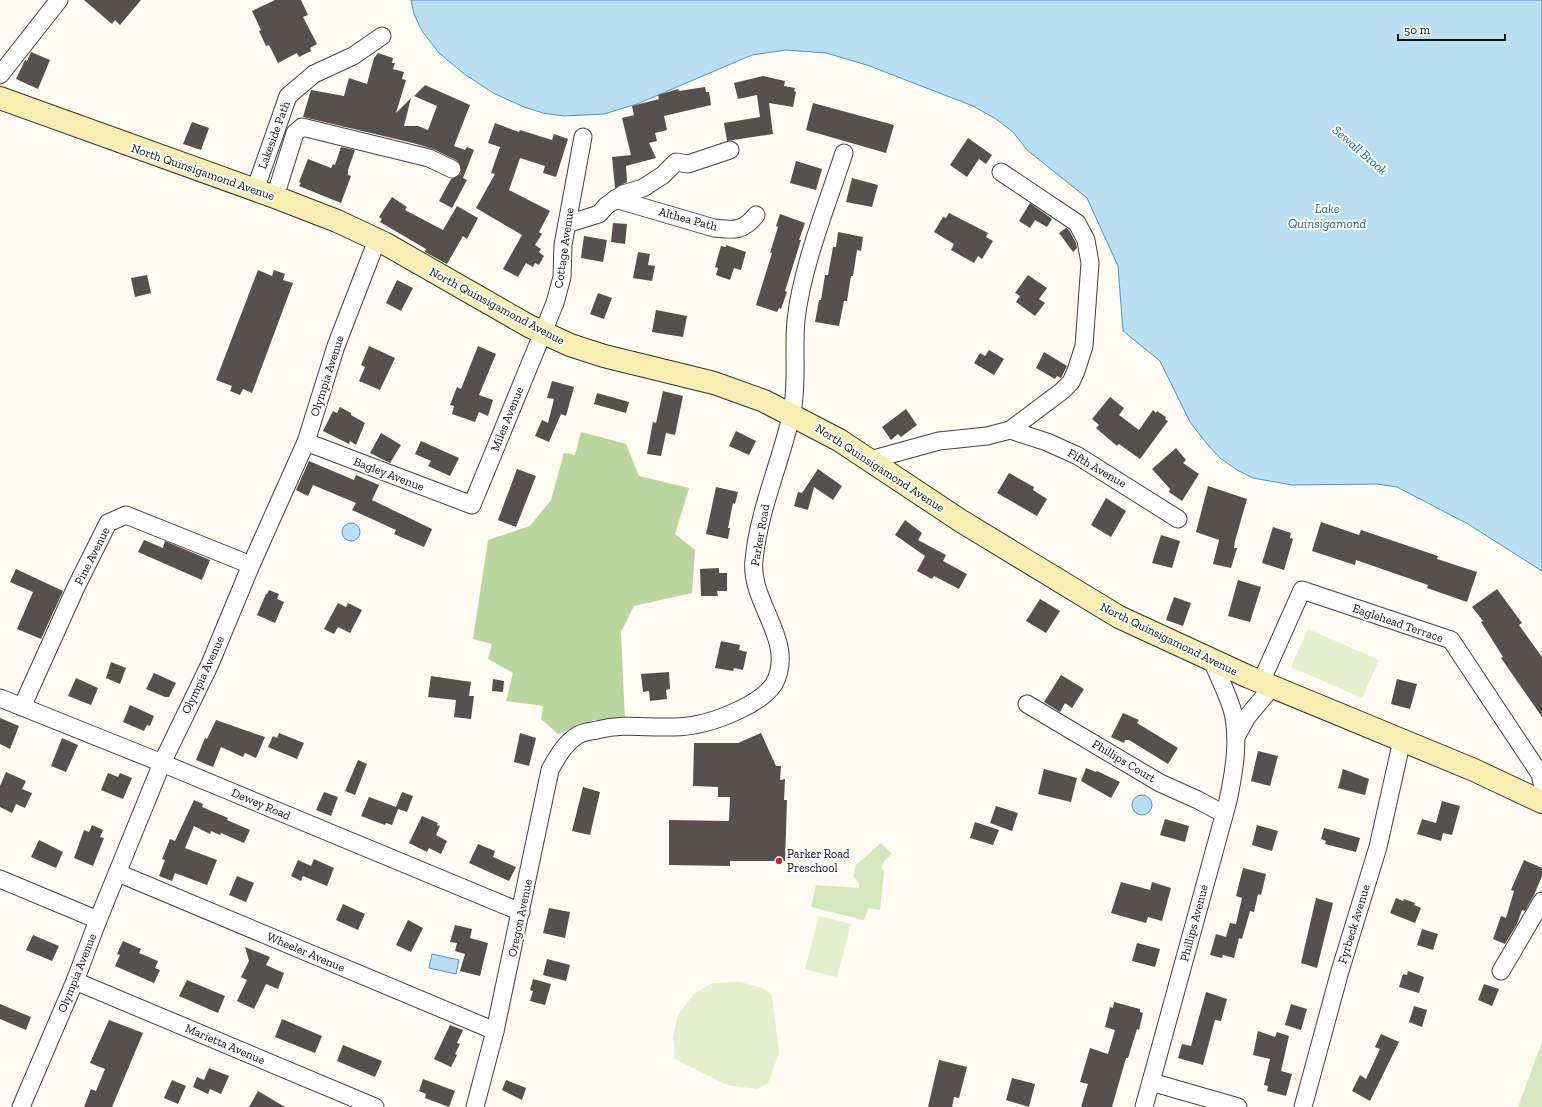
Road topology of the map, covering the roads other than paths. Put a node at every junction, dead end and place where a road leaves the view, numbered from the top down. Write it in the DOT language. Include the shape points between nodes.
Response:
graph roads {
  1 [pos="59,0"];
  2 [pos="382,36"];
  3 [pos="0,75"];
  4 [pos="0,98"];
  5 [pos="583,137"];
  6 [pos="730,150"];
  7 [pos="844,153"];
  8 [pos="264,164"];
  9 [pos="452,169"];
  10 [pos="284,171"];
  11 [pos="1001,172"];
  12 [pos="255,190"];
  13 [pos="275,197"];
  14 [pos="615,199"];
  15 [pos="756,216"];
  16 [pos="567,224"];
  17 [pos="377,240"];
  18 [pos="542,333"];
  19 [pos="792,414"];
  20 [pos="1010,430"];
  21 [pos="306,442"];
  22 [pos="870,460"];
  23 [pos="472,506"];
  24 [pos="1178,518"];
  25 [pos="251,565"];
  26 [pos="1212,661"];
  27 [pos="1267,684"];
  28 [pos="0,698"];
  29 [pos="1027,704"];
  30 [pos="22,707"];
  31 [pos="577,736"];
  32 [pos="1236,737"];
  33 [pos="1402,740"];
  34 [pos="162,763"];
  35 [pos="1542,784"];
  36 [pos="1542,802"];
  37 [pos="1224,814"];
  38 [pos="118,873"];
  39 [pos="0,879"];
  40 [pos="1542,901"];
  41 [pos="521,912"];
  42 [pos="98,920"];
  43 [pos="1501,971"];
  44 [pos="75,981"];
  45 [pos="495,1030"];
  46 [pos="1150,1082"];
  47 [pos="21,1107"];
  48 [pos="375,1107"];
  49 [pos="475,1107"];
  50 [pos="1144,1107"];
  51 [pos="1238,1107"];
  52 [pos="1303,1107"];
  1 -- 3 [label="street"];
  2 -- 8 [label="street, Lakeside Path" via="353,56 314,74 288,96"];
  4 -- 12 [label="main road, North Quinsigamond Avenue"];
  5 -- 16 [label="street, Cottage Avenue"];
  6 -- 14 [label="street" via="688,164 676,162 663,175 643,188"];
  7 -- 19 [label="street, Parker Road" via="808,264 796,319 796,389"];
  8 -- 10 [label="street"];
  8 -- 12 [label="street, Lakeside Path"];
  9 -- 10 [label="street, Lakeside Path" via="429,158 302,128 295,133"];
  10 -- 13 [label="street"];
  11 -- 20 [label="street" via="1077,223 1086,240 1090,264 1084,346 1076,371 1062,391"];
  12 -- 13 [label="main road, North Quinsigamond Avenue"];
  13 -- 17 [label="main road, North Quinsigamond Avenue"];
  14 -- 15 [label="street, Althea Path" via="714,228 741,228"];
  14 -- 16 [label="street" via="599,214"];
  16 -- 18 [label="street, Cottage Avenue" via="560,286"];
  17 -- 18 [label="main road, North Quinsigamond Avenue"];
  17 -- 21 [label="street, Olympia Avenue" via="336,346"];
  18 -- 19 [label="main road, North Quinsigamond Avenue" via="604,356 751,394"];
  18 -- 23 [label="street, Miles Avenue"];
  19 -- 22 [label="main road, North Quinsigamond Avenue"];
  19 -- 31 [label="street, Parker Road" via="764,507 753,566 756,588 777,635 779,647 779,670 768,692 749,705 704,724 675,727 617,726"];
  20 -- 22 [label="street" via="987,436 939,441"];
  20 -- 24 [label="street, Fifth Avenue" via="1078,456"];
  21 -- 23 [label="street, Bagley Avenue"];
  21 -- 25 [label="street, Olympia Avenue"];
  22 -- 26 [label="main road, North Quinsigamond Avenue" via="961,521 1095,604"];
  25 -- 30 [label="street, Pine Avenue" via="126,515 108,523"];
  25 -- 34 [label="street, Olympia Avenue" via="210,664"];
  26 -- 27 [label="main road, North Quinsigamond Avenue"];
  26 -- 32 [label="street, Phillips Avenue" via="1232,709"];
  27 -- 32 [label="street, Phillips Avenue"];
  27 -- 33 [label="main road, North Quinsigamond Avenue"];
  27 -- 35 [label="street, Eaglehead Terrace" via="1302,590 1451,640 1540,774"];
  28 -- 30 [label="street, Dewey Road"];
  29 -- 37 [label="street, Phillips Court" via="1160,783"];
  30 -- 34 [label="street, Dewey Road"];
  31 -- 41 [label="street, Oregon Avenue" via="562,750 550,770"];
  32 -- 37 [label="street, Phillips Avenue" via="1234,769"];
  33 -- 36 [label="main road, North Quinsigamond Avenue"];
  33 -- 52 [label="street, Fyrbeck Avenue" via="1379,844 1340,971"];
  34 -- 38 [label="street, Olympia Avenue"];
  34 -- 41 [label="street, Dewey Road"];
  37 -- 46 [label="street, Phillips Avenue"];
  38 -- 42 [label="street, Olympia Avenue"];
  38 -- 45 [label="street, Wheeler Avenue"];
  39 -- 42 [label="street"];
  40 -- 43 [label="street"];
  41 -- 45 [label="street, Oregon Avenue"];
  42 -- 44 [label="street, Olympia Avenue"];
  44 -- 47 [label="street, Olympia Avenue"];
  44 -- 48 [label="street, Marietta Avenue"];
  45 -- 49 [label="street, Oregon Avenue"];
  46 -- 50 [label="street, Phillips Avenue"];
  46 -- 51 [label="street"];
}
